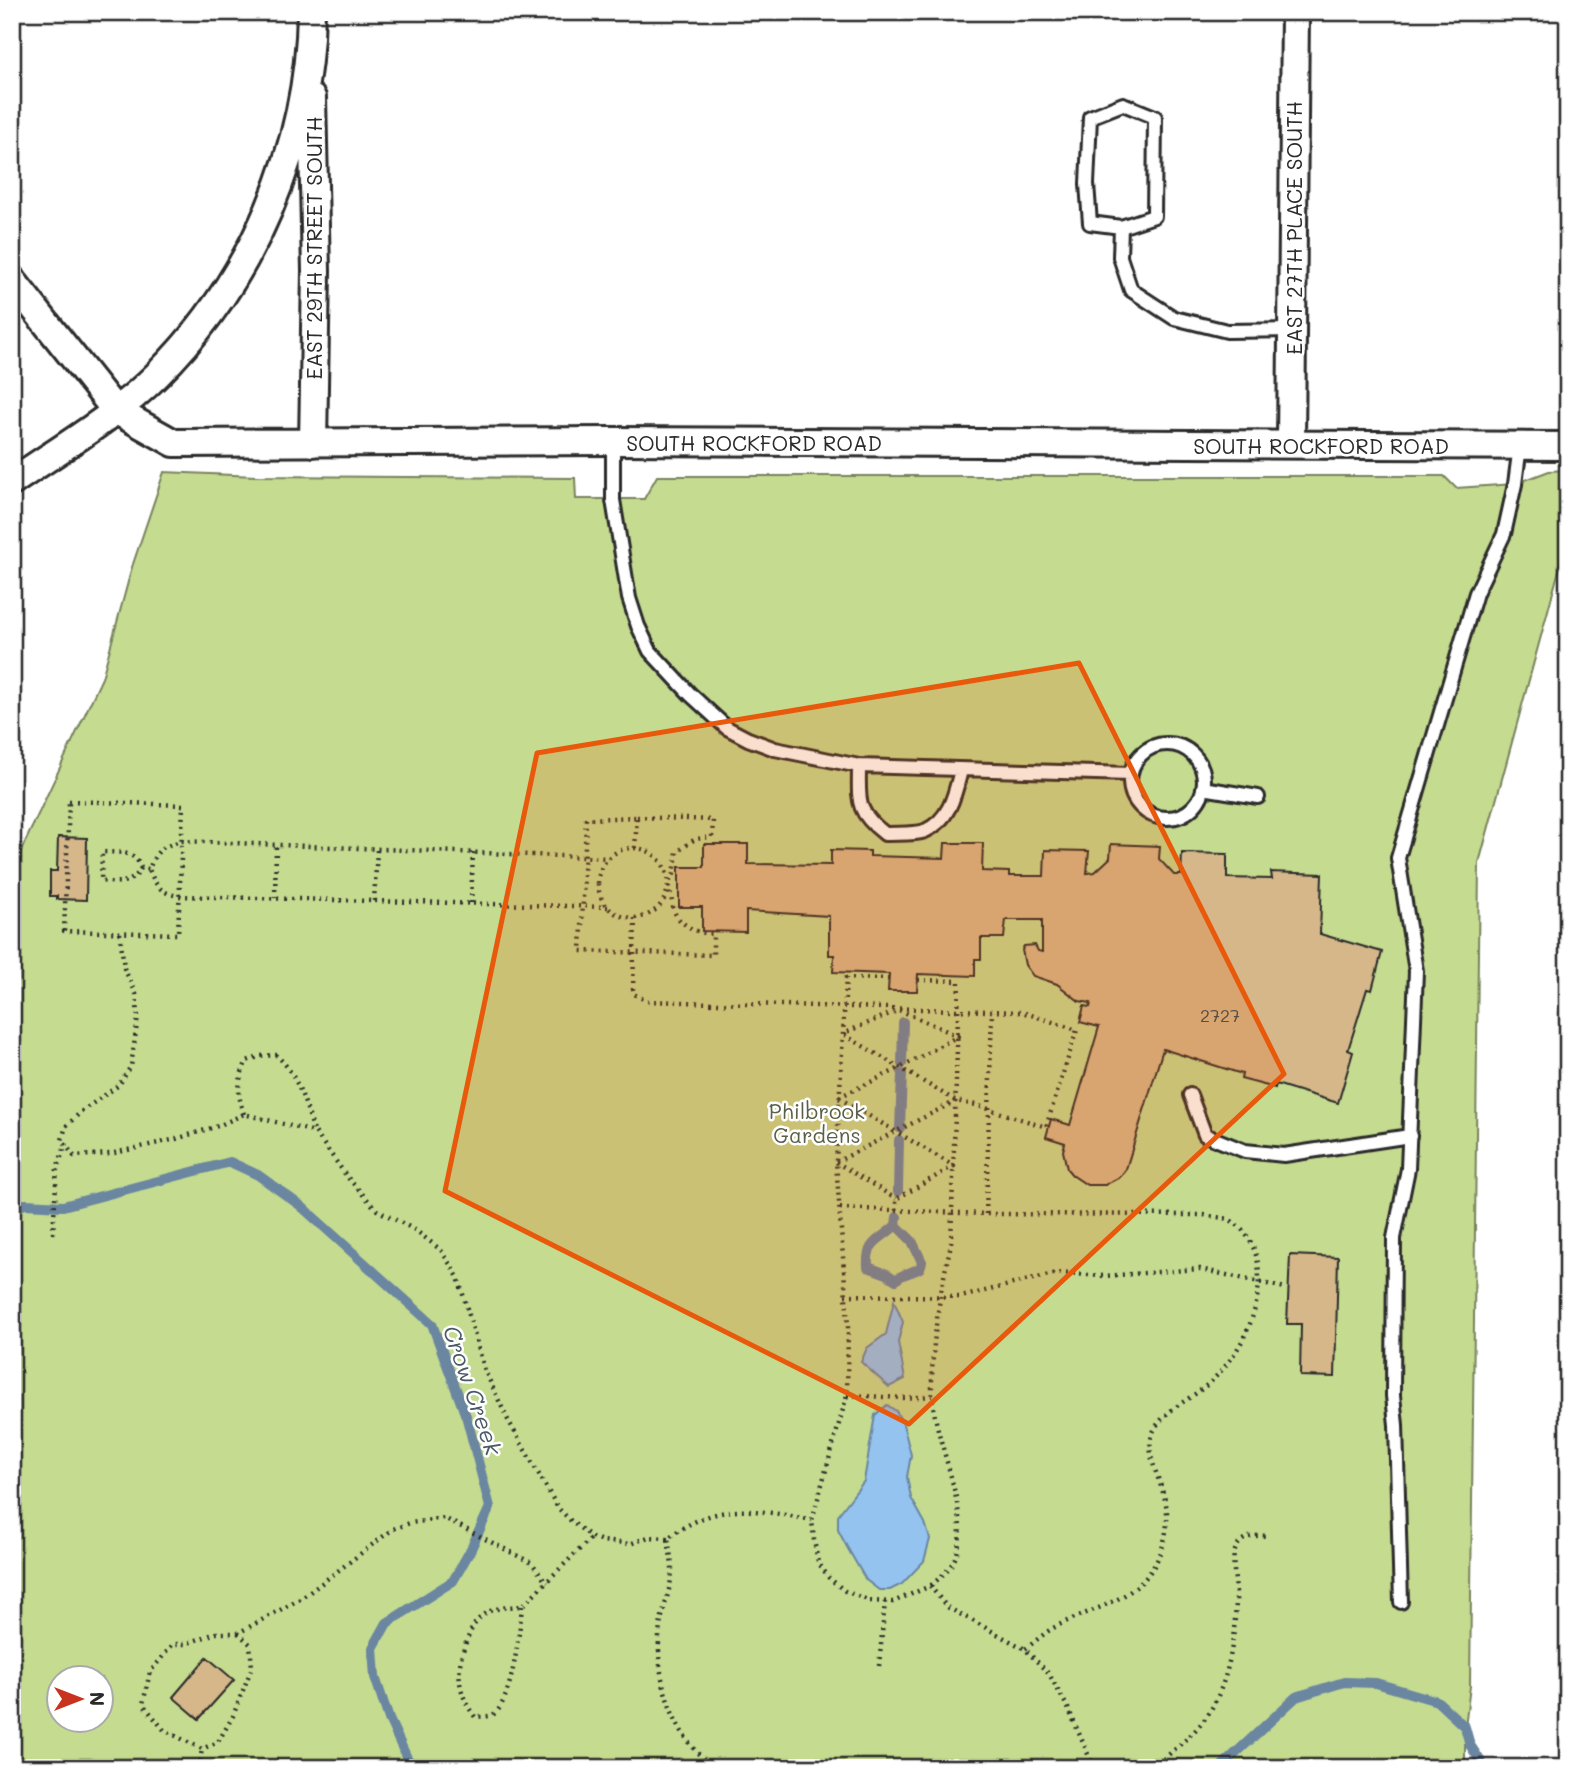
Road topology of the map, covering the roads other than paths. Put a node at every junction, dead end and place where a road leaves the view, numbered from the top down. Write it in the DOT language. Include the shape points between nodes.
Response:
graph roads {
  1 [pos="312,12"];
  2 [pos="1295,12"];
  3 [pos="311,54"];
  4 [pos="1121,227"];
  5 [pos="12,281"];
  6 [pos="1292,330"];
  7 [pos="115,410"];
  8 [pos="613,441"];
  9 [pos="313,443"];
  10 [pos="1291,444"];
  11 [pos="1520,446"];
  12 [pos="1568,446"];
  13 [pos="12,482"];
  14 [pos="859,766"];
  15 [pos="961,770"];
  16 [pos="1130,774"];
  17 [pos="1203,788"];
  18 [pos="1258,797"];
  19 [pos="1190,1094"];
  20 [pos="1410,1136"];
  21 [pos="1401,1602"];
  1 -- 3 [label="street, EAST 29TH STREET SOUTH"];
  2 -- 6 [label="street, EAST 27TH PLACE SOUTH"];
  3 -- 7 [label="street, EAST 29TH STREET SOUTH" via="281,178 240,272 157,376"];
  3 -- 9 [label="street, EAST 29TH STREET SOUTH" via="316,271"];
  4 -- 4 [label="lane" via="1090,223 1087,184 1090,117 1123,104 1155,117 1155,162 1154,216"];
  4 -- 6 [label="lane" via="1120,257 1130,290 1174,318 1227,331"];
  5 -- 7 [label="street, SOUTH ROCKFORD ROAD"];
  6 -- 10 [label="street, EAST 27TH PLACE SOUTH"];
  7 -- 9 [label="street, SOUTH ROCKFORD ROAD" via="174,443"];
  7 -- 13 [label="street, EAST 29TH STREET SOUTH"];
  8 -- 9 [label="street, SOUTH ROCKFORD ROAD"];
  8 -- 10 [label="street, SOUTH ROCKFORD ROAD"];
  8 -- 14 [label="lane" via="613,500 629,598 650,651 727,728 748,740"];
  10 -- 11 [label="street, SOUTH ROCKFORD ROAD"];
  11 -- 12 [label="street, SOUTH ROCKFORD ROAD"];
  11 -- 20 [label="lane" via="1504,534 1475,593 1398,858 1416,971"];
  14 -- 15 [label="lane"];
  14 -- 15 [label="lane" via="859,803 867,821 885,834 924,832 945,817"];
  15 -- 16 [label="lane"];
  16 -- 17 [label="lane" via="1143,752 1154,746 1177,746 1196,759"];
  16 -- 17 [label="lane" via="1139,806 1160,818 1184,814"];
  17 -- 18 [label="lane"];
  19 -- 20 [label="lane" via="1205,1135 1245,1151 1284,1155"];
  20 -- 21 [label="lane" via="1394,1238 1392,1396"];
}
